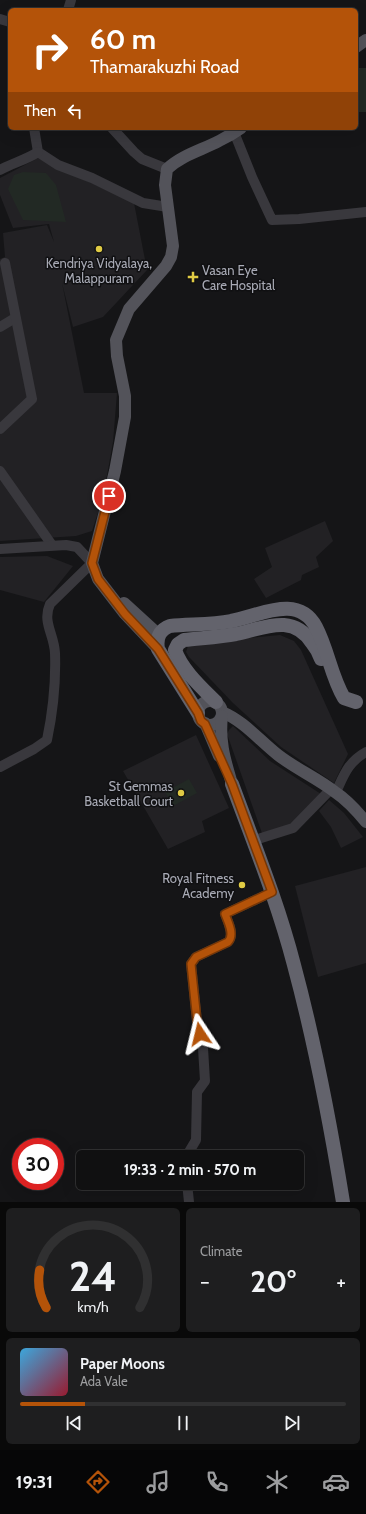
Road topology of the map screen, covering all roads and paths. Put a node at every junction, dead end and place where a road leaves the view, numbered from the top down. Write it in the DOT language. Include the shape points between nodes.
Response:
graph roads {
  1 [pos="34,130"];
  2 [pos="114,130"];
  3 [pos="237,130"];
  4 [pos="38,152"];
  5 [pos="168,169"];
  6 [pos="0,170"];
  7 [pos="168,208"];
  8 [pos="366,212"];
  9 [pos="5,263"];
  10 [pos="15,318"];
  11 [pos="0,327"];
  12 [pos="0,429"];
  13 [pos="0,471"];
  14 [pos="52,545"];
  15 [pos="0,549"];
  16 [pos="92,563"];
  17 [pos="158,642"];
  18 [pos="361,700"];
  19 [pos="220,710"];
  20 [pos="201,718"];
  21 [pos="366,752"];
  22 [pos="0,767"];
  23 [pos="232,784"];
  24 [pos="334,790"];
  25 [pos="366,822"];
  26 [pos="252,841"];
  27 [pos="272,892"];
  28 [pos="190,1150"];
  29 [pos="188,1190"];
  30 [pos="189,1202"];
  31 [pos="343,1202"];
  1 -- 4 [label="street"];
  2 -- 5 [label="street" via="142,159"];
  3 -- 5 [label="main road" via="177,161"];
  3 -- 8 [label="street" via="252,177 272,220"];
  4 -- 6 [label="street"];
  4 -- 7 [label="street" via="58,165 92,178 143,203"];
  5 -- 7 [label="main road" via="165,185"];
  7 -- 16 [label="main road" via="174,246 171,257 129,309 116,340 125,396 125,417 115,471"];
  9 -- 10 [label="street"];
  10 -- 11 [label="street"];
  10 -- 12 [label="street" via="32,399"];
  13 -- 14 [label="street"];
  14 -- 15 [label="street"];
  14 -- 16 [label="street" via="77,547"];
  16 -- 17 [label="main road" via="98,579 125,614"];
  16 -- 22 [label="street" via="50,604 47,611 46,619 54,650 55,668 47,740"];
  17 -- 18 [label="highway" via="164,628 170,626 231,622 280,609 294,609 306,614 316,627 344,698"];
  17 -- 20 [label="highway"];
  18 -- 19 [label="highway" via="345,704 340,702 320,654 309,638 301,630 286,625 273,625 234,634 184,640 178,644 175,650 178,658"];
  19 -- 20 [label="main road" via="215,724"];
  19 -- 20 [label="main road" via="212,701 204,703 200,705"];
  19 -- 23 [label="main road" via="222,750"];
  19 -- 24 [label="main road" via="234,717 290,765"];
  20 -- 23 [label="main road"];
  21 -- 24 [label="street" via="349,765"];
  23 -- 26 [label="highway"];
  24 -- 25 [label="main road" via="356,809"];
  24 -- 26 [label="street" via="293,828"];
  26 -- 27 [label="highway"];
  27 -- 28 [label="street" via="225,914 231,939 196,957 191,964 205,1081 197,1092 196,1140"];
  27 -- 31 [label="highway" via="294,964 318,1061"];
  29 -- 30 [label="street"];
}
